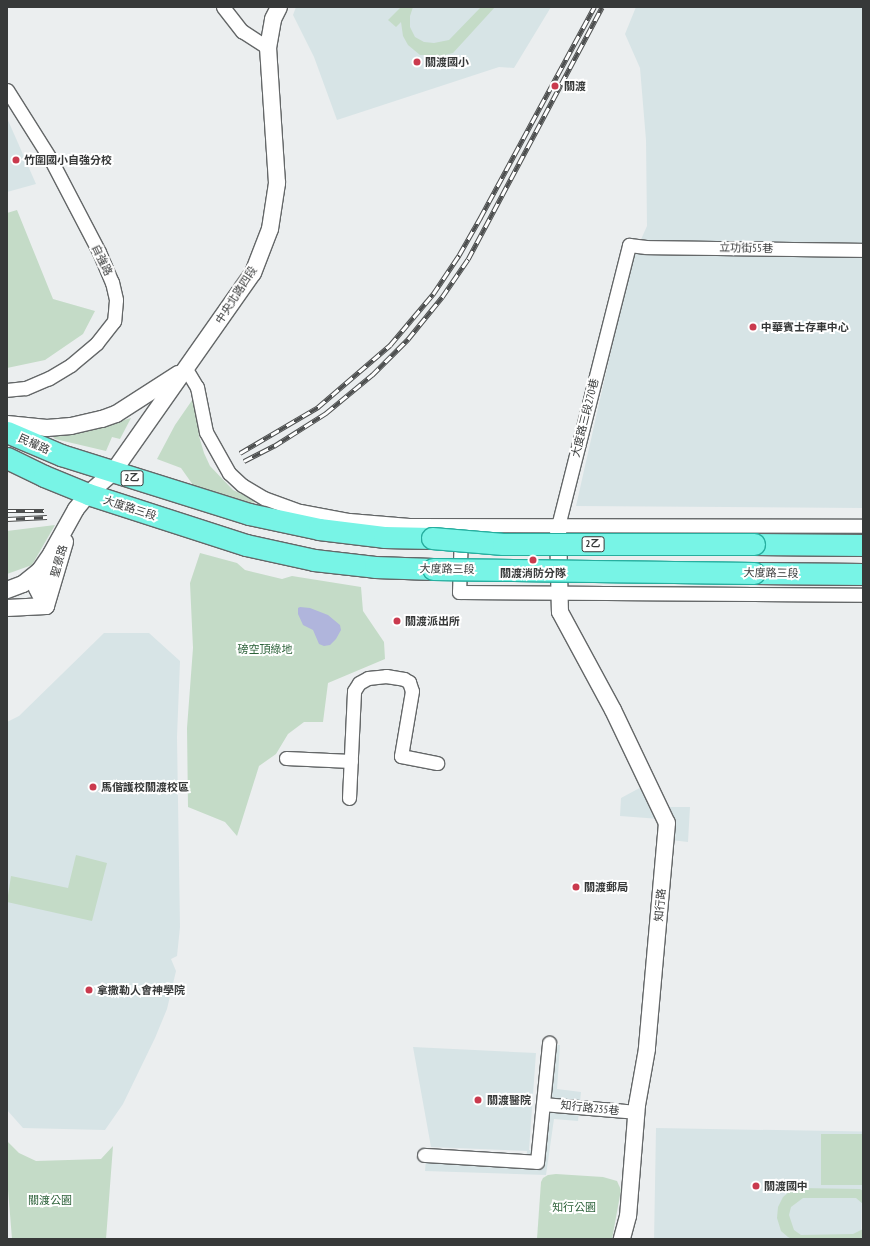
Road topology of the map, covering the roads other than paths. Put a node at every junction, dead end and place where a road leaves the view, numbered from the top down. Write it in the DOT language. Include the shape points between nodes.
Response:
graph roads {
  1 [pos="223,7"];
  2 [pos="279,7"];
  3 [pos="268,48"];
  4 [pos="7,90"];
  5 [pos="629,245"];
  6 [pos="863,250"];
  7 [pos="186,369"];
  8 [pos="7,390"];
  9 [pos="7,424"];
  10 [pos="7,432"];
  11 [pos="7,458"];
  12 [pos="113,472"];
  13 [pos="88,494"];
  14 [pos="71,516"];
  15 [pos="461,525"];
  16 [pos="558,526"];
  17 [pos="863,526"];
  18 [pos="863,545"];
  19 [pos="52,554"];
  20 [pos="863,574"];
  21 [pos="7,590"];
  22 [pos="559,594"];
  23 [pos="863,596"];
  24 [pos="46,606"];
  25 [pos="7,608"];
  26 [pos="286,758"];
  27 [pos="351,762"];
  28 [pos="437,763"];
  29 [pos="349,798"];
  30 [pos="549,1043"];
  31 [pos="543,1104"];
  32 [pos="637,1112"];
  33 [pos="424,1155"];
  34 [pos="622,1239"];
  1 -- 3 [label="street" via="242,30"];
  2 -- 3 [label="street, 中央北路四段" via="273,19"];
  3 -- 7 [label="street, 中央北路四段" via="277,183 270,229 253,274"];
  4 -- 8 [label="street, 自強路" via="52,160 99,252 112,282 116,300 114,321 97,344 71,365 49,378 26,388"];
  5 -- 6 [label="street, 立功街55巷"];
  5 -- 16 [label="street, 大度路三段270巷"];
  7 -- 9 [label="street" via="116,414 102,419 46,428"];
  7 -- 12 [label="street, 中央北路四段"];
  7 -- 15 [label="street" via="197,386 206,432 229,473 242,485 264,498 307,513 356,521"];
  10 -- 12 [label="main road, 民權路 / 2乙" via="60,455"];
  11 -- 13 [label="main road, 大度路三段"];
  12 -- 13 [label="street, 中央北路四段"];
  12 -- 18 [label="main road, 2乙, bridge" via="249,514 320,529 384,537 503,544"];
  13 -- 14 [label="street, 中央北路四段"];
  13 -- 20 [label="main road, 大度路三段, bridge" via="246,545 322,560 375,567"];
  14 -- 19 [label="street"];
  14 -- 24 [label="street, 聖景路"];
  15 -- 16 [label="street"];
  15 -- 22 [label="street, 大度路三段" via="459,592"];
  16 -- 17 [label="street"];
  16 -- 22 [label="street, 大度路三段270巷"];
  19 -- 21 [label="street" via="40,570 23,584"];
  19 -- 24 [label="street" via="37,588"];
  22 -- 23 [label="street, 大度路三段"];
  22 -- 32 [label="street, 知行路" via="560,612 613,710 667,823 647,1049"];
  24 -- 25 [label="street"];
  26 -- 27 [label="street"];
  27 -- 28 [label="street" via="354,691 358,683 368,678 386,676 404,678 409,682 412,691 401,756"];
  27 -- 29 [label="street"];
  30 -- 31 [label="street"];
  31 -- 32 [label="street, 知行路235巷"];
  31 -- 33 [label="street" via="537,1162"];
  32 -- 34 [label="street, 知行路" via="628,1216"];
}
